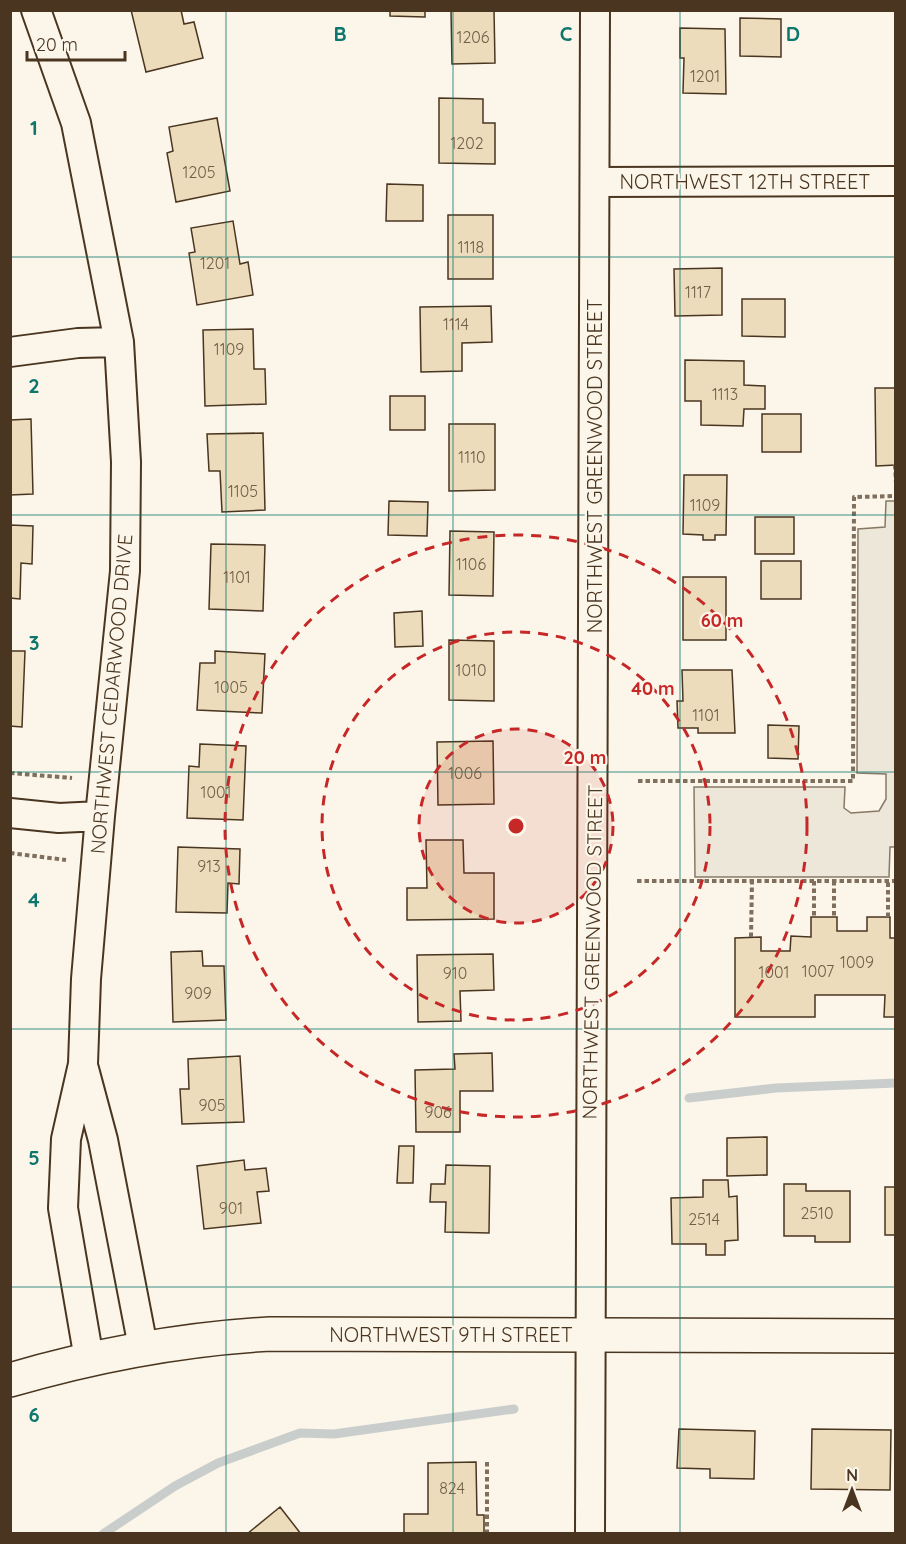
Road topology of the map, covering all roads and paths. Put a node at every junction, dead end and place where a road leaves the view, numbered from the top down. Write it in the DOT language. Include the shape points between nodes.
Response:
graph roads {
  1 [pos="36,10"];
  2 [pos="595,10"];
  3 [pos="896,181"];
  4 [pos="596,182"];
  5 [pos="119,342"];
  6 [pos="10,352"];
  7 [pos="895,465"];
  8 [pos="896,483"];
  9 [pos="896,496"];
  10 [pos="10,773"];
  11 [pos="104,776"];
  12 [pos="638,781"];
  13 [pos="10,813"];
  14 [pos="100,816"];
  15 [pos="10,853"];
  16 [pos="96,865"];
  17 [pos="638,881"];
  18 [pos="752,881"];
  19 [pos="814,881"];
  20 [pos="834,881"];
  21 [pos="888,881"];
  22 [pos="896,881"];
  23 [pos="814,917"];
  24 [pos="834,917"];
  25 [pos="888,917"];
  26 [pos="751,937"];
  27 [pos="83,1064"];
  28 [pos="590,1334"];
  29 [pos="896,1336"];
  30 [pos="143,1347"];
  31 [pos="89,1359"];
  32 [pos="10,1380"];
  33 [pos="487,1462"];
  34 [pos="487,1533"];
  35 [pos="590,1533"];
  1 -- 5 [label="street, NORTHWEST CEDARWOOD DRIVE" via="76,123"];
  2 -- 4 [label="street, NORTHWEST GREENWOOD STREET"];
  3 -- 4 [label="street, NORTHWEST 12TH STREET"];
  4 -- 28 [label="street, NORTHWEST GREENWOOD STREET"];
  5 -- 6 [label="street"];
  5 -- 11 [label="street, NORTHWEST CEDARWOOD DRIVE" via="126,462 125,571"];
  7 -- 8 [label="path"];
  9 -- 12 [label="path" via="854,497 853,781"];
  10 -- 11 [label="path" via="64,778"];
  11 -- 14 [label="street, NORTHWEST CEDARWOOD DRIVE"];
  13 -- 14 [label="street" via="59,818"];
  14 -- 16 [label="street, NORTHWEST CEDARWOOD DRIVE"];
  15 -- 16 [label="path"];
  16 -- 27 [label="street, NORTHWEST CEDARWOOD DRIVE"];
  17 -- 18 [label="path"];
  18 -- 19 [label="path"];
  18 -- 26 [label="path"];
  19 -- 20 [label="path"];
  19 -- 23 [label="path"];
  20 -- 21 [label="path"];
  20 -- 24 [label="path"];
  21 -- 22 [label="path"];
  21 -- 25 [label="path"];
  27 -- 30 [label="street, NORTHWEST CEDARWOOD DRIVE" via="103,1140"];
  27 -- 31 [label="street, NORTHWEST CEDARWOOD DRIVE" via="66,1139 63,1208"];
  28 -- 29 [label="street, NORTHWEST 9TH STREET"];
  28 -- 30 [label="street, NORTHWEST 9TH STREET" via="270,1334"];
  28 -- 35 [label="street, NORTHWEST GREENWOOD STREET"];
  30 -- 31 [label="street, NORTHWEST 9TH STREET"];
  31 -- 32 [label="street, NORTHWEST 9TH STREET"];
  33 -- 34 [label="path"];
}
